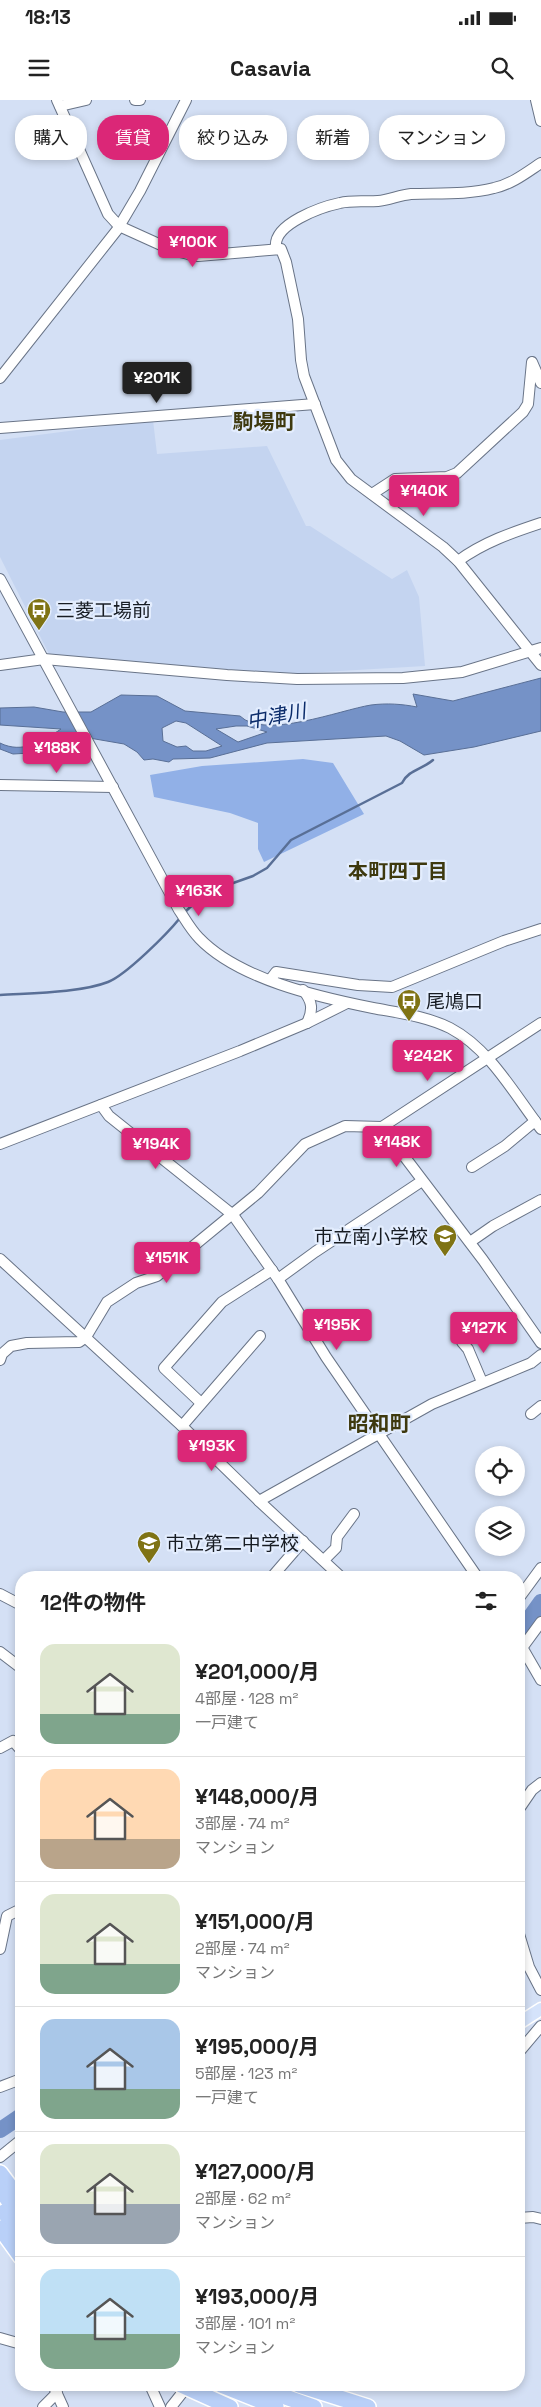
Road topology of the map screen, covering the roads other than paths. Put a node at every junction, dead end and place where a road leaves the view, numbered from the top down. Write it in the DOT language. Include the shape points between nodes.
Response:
graph roads {
  1 [pos="86,100"];
  2 [pos="135,100"];
  3 [pos="140,100"];
  4 [pos="536,100"];
  5 [pos="182,102"];
  6 [pos="59,103"];
  7 [pos="541,121"];
  8 [pos="541,163"];
  9 [pos="119,226"];
  10 [pos="276,247"];
  11 [pos="0,378"];
  12 [pos="541,383"];
  13 [pos="315,404"];
  14 [pos="0,428"];
  15 [pos="372,494"];
  16 [pos="541,523"];
  17 [pos="458,561"];
  18 [pos="0,579"];
  19 [pos="537,655"];
  20 [pos="44,659"];
  21 [pos="0,665"];
  22 [pos="0,785"];
  23 [pos="113,787"];
  24 [pos="541,929"];
  25 [pos="270,980"];
  26 [pos="303,990"];
  27 [pos="347,1003"];
  28 [pos="541,1023"];
  29 [pos="307,1024"];
  30 [pos="487,1058"];
  31 [pos="101,1105"];
  32 [pos="538,1125"];
  33 [pos="382,1127"];
  34 [pos="0,1144"];
  35 [pos="472,1167"];
  36 [pos="422,1181"];
  37 [pos="541,1200"];
  38 [pos="233,1214"];
  39 [pos="470,1242"];
  40 [pos="0,1259"];
  41 [pos="272,1270"];
  42 [pos="278,1279"];
  43 [pos="260,1336"];
  44 [pos="86,1337"];
  45 [pos="462,1342"];
  46 [pos="541,1343"];
  47 [pos="541,1355"];
  48 [pos="0,1360"];
  49 [pos="531,1363"];
  50 [pos="541,1369"];
  51 [pos="482,1382"];
  52 [pos="201,1403"];
  53 [pos="541,1406"];
  54 [pos="531,1414"];
  55 [pos="182,1426"];
  56 [pos="380,1434"];
  57 [pos="259,1501"];
  58 [pos="354,1514"];
  59 [pos="303,1541"];
  60 [pos="324,1560"];
  61 [pos="541,1568"];
  62 [pos="277,1571"];
  63 [pos="335,1571"];
  64 [pos="473,1571"];
  65 [pos="525,1590"];
  66 [pos="2,1598"];
  67 [pos="15,1603"];
  68 [pos="541,1622"];
  69 [pos="525,1641"];
  70 [pos="0,1652"];
  71 [pos="525,1655"];
  72 [pos="15,1663"];
  73 [pos="541,1680"];
  74 [pos="15,1743"];
  75 [pos="0,1748"];
  76 [pos="541,1783"];
  77 [pos="525,1800"];
  78 [pos="15,1911"];
  79 [pos="3,1916"];
  80 [pos="0,1948"];
  81 [pos="525,1954"];
  82 [pos="541,1990"];
  83 [pos="538,2010"];
  84 [pos="525,2018"];
  85 [pos="541,2026"];
  86 [pos="525,2045"];
  87 [pos="15,2081"];
  88 [pos="0,2087"];
  89 [pos="15,2146"];
  90 [pos="0,2157"];
  91 [pos="0,2173"];
  92 [pos="0,2189"];
  93 [pos="15,2193"];
  94 [pos="0,2207"];
  95 [pos="15,2210"];
  96 [pos="525,2218"];
  97 [pos="541,2219"];
  98 [pos="15,2227"];
  99 [pos="0,2228"];
  100 [pos="15,2249"];
  101 [pos="0,2338"];
  102 [pos="15,2342"];
  103 [pos="54,2391"];
  104 [pos="56,2391"];
  105 [pos="153,2391"];
  106 [pos="180,2391"];
  107 [pos="194,2391"];
  108 [pos="237,2391"];
  109 [pos="268,2391"];
  110 [pos="319,2391"];
  111 [pos="44,2407"];
  112 [pos="63,2407"];
  113 [pos="160,2407"];
  114 [pos="171,2407"];
  115 [pos="230,2407"];
  116 [pos="276,2407"];
  117 [pos="314,2407"];
  118 [pos="368,2407"];
  1 -- 6 [label="street"];
  2 -- 3 [label="street"];
  4 -- 7 [label="street"];
  5 -- 9 [label="street" via="140,191"];
  6 -- 9 [label="street" via="108,214"];
  8 -- 10 [label="street" via="513,182 495,188 340,203 293,221 280,232 275,241"];
  9 -- 10 [label="street" via="172,250 198,256"];
  9 -- 11 [label="street"];
  10 -- 13 [label="street" via="286,262 298,319 301,360"];
  12 -- 15 [label="street" via="532,362 528,404 523,412 457,473 395,479"];
  13 -- 14 [label="street"];
  13 -- 15 [label="street" via="336,460 351,479"];
  15 -- 17 [label="street"];
  16 -- 17 [label="street" via="499,536"];
  17 -- 19 [label="street" via="501,617"];
  18 -- 20 [label="street"];
  19 -- 20 [label="street" via="443,675 297,679"];
  20 -- 21 [label="street"];
  20 -- 23 [label="street"];
  22 -- 23 [label="street"];
  23 -- 25 [label="street" via="179,910 199,938 232,964"];
  24 -- 25 [label="street" via="392,987 276,972"];
  25 -- 26 [label="street"];
  26 -- 27 [label="street"];
  26 -- 29 [label="street" via="312,1006"];
  27 -- 29 [label="street"];
  27 -- 30 [label="street" via="424,1017 470,1041"];
  28 -- 30 [label="street"];
  29 -- 31 [label="street"];
  30 -- 32 [label="street"];
  30 -- 33 [label="street"];
  31 -- 34 [label="street"];
  31 -- 38 [label="street" via="109,1116"];
  32 -- 35 [label="street"];
  33 -- 36 [label="street"];
  33 -- 38 [label="street" via="346,1126 305,1144"];
  36 -- 39 [label="street"];
  36 -- 42 [label="street"];
  37 -- 39 [label="street"];
  38 -- 41 [label="street"];
  38 -- 44 [label="street" via="157,1276 136,1283 107,1302"];
  39 -- 46 [label="street"];
  40 -- 44 [label="street"];
  41 -- 42 [label="street"];
  41 -- 52 [label="street" via="222,1302 164,1368"];
  42 -- 56 [label="street" via="326,1357"];
  43 -- 52 [label="street"];
  44 -- 48 [label="street" via="79,1342 11,1346"];
  44 -- 55 [label="street"];
  45 -- 51 [label="street"];
  47 -- 49 [label="street"];
  49 -- 50 [label="street"];
  49 -- 51 [label="street"];
  51 -- 56 [label="street" via="432,1404"];
  52 -- 55 [label="street"];
  53 -- 54 [label="street"];
  55 -- 57 [label="street"];
  56 -- 57 [label="street"];
  56 -- 64 [label="street"];
  57 -- 59 [label="street"];
  58 -- 60 [label="street" via="337,1537 336,1548"];
  59 -- 60 [label="street"];
  59 -- 62 [label="street"];
  60 -- 63 [label="street"];
  61 -- 65 [label="street"];
  66 -- 67 [label="street"];
  68 -- 69 [label="street"];
  70 -- 72 [label="street"];
  71 -- 73 [label="street"];
  74 -- 75 [label="street" via="13,1741"];
  76 -- 77 [label="street"];
  78 -- 79 [label="street"];
  79 -- 80 [label="street"];
  81 -- 82 [label="street"];
  83 -- 84 [label="main road"];
  83 -- 85 [label="street"];
  85 -- 86 [label="street"];
  87 -- 88 [label="street"];
  89 -- 90 [label="street"];
  91 -- 93 [label="highway"];
  92 -- 95 [label="highway"];
  94 -- 98 [label="highway"];
  96 -- 97 [label="street"];
  99 -- 100 [label="highway"];
  101 -- 102 [label="street"];
  103 -- 111 [label="street"];
  104 -- 112 [label="street"];
  105 -- 113 [label="street"];
  106 -- 114 [label="street"];
  107 -- 115 [label="highway"];
  108 -- 116 [label="highway"];
  109 -- 117 [label="highway"];
  110 -- 118 [label="highway"];
}
